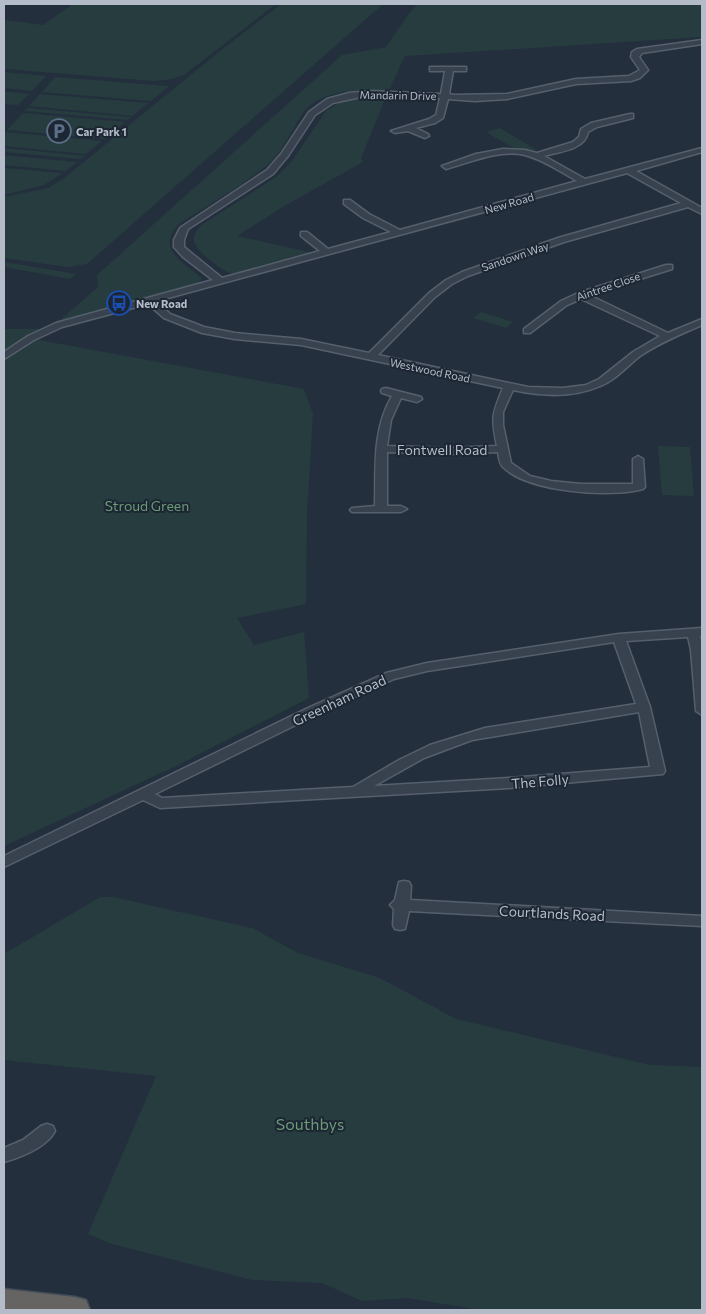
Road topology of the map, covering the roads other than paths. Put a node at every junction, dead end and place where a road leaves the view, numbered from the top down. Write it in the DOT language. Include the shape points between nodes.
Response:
graph roads {
  1 [pos="702,42"];
  2 [pos="433,69"];
  3 [pos="449,69"];
  4 [pos="464,69"];
  5 [pos="445,96"];
  6 [pos="630,116"];
  7 [pos="409,128"];
  8 [pos="395,132"];
  9 [pos="425,136"];
  10 [pos="702,150"];
  11 [pos="537,156"];
  12 [pos="446,166"];
  13 [pos="628,170"];
  14 [pos="584,182"];
  15 [pos="347,202"];
  16 [pos="687,204"];
  17 [pos="702,211"];
  18 [pos="304,234"];
  19 [pos="399,234"];
  20 [pos="328,252"];
  21 [pos="669,267"];
  22 [pos="220,281"];
  23 [pos="581,295"];
  24 [pos="150,300"];
  25 [pos="702,322"];
  26 [pos="527,331"];
  27 [pos="667,336"];
  28 [pos="4,356"];
  29 [pos="371,357"];
  30 [pos="509,387"];
  31 [pos="386,391"];
  32 [pos="398,394"];
  33 [pos="417,399"];
  34 [pos="382,449"];
  35 [pos="502,449"];
  36 [pos="638,459"];
  37 [pos="381,509"];
  38 [pos="401,509"];
  39 [pos="356,510"];
  40 [pos="698,632"];
  41 [pos="619,638"];
  42 [pos="644,707"];
  43 [pos="702,710"];
  44 [pos="356,791"];
  45 [pos="144,794"];
  46 [pos="4,862"];
  47 [pos="404,886"];
  48 [pos="400,905"];
  49 [pos="702,921"];
  50 [pos="400,925"];
  51 [pos="47,1131"];
  52 [pos="4,1155"];
  53 [pos="4,1302"];
  54 [pos="75,1310"];
  1 -- 5 [label="street, Mandarin Drive" via="640,50 635,57 644,70 636,77 579,80 530,94 494,98"];
  2 -- 3 [label="street"];
  3 -- 4 [label="street"];
  3 -- 5 [label="street"];
  5 -- 7 [label="street" via="442,112 437,118"];
  5 -- 22 [label="street, Mandarin Drive" via="364,94 330,100 312,112 280,163 184,228 180,234 179,247"];
  6 -- 11 [label="street" via="594,125 584,131 583,138 576,144"];
  7 -- 8 [label="street"];
  7 -- 9 [label="street"];
  10 -- 13 [label="street, New Road"];
  11 -- 12 [label="street" via="497,152"];
  11 -- 14 [label="street"];
  13 -- 14 [label="street, New Road"];
  13 -- 16 [label="street"];
  14 -- 19 [label="street, New Road"];
  15 -- 19 [label="street"];
  16 -- 17 [label="street"];
  16 -- 29 [label="street, Sandown Way" via="561,240 465,274 432,295"];
  18 -- 20 [label="street"];
  19 -- 20 [label="street, New Road"];
  20 -- 22 [label="street, New Road"];
  21 -- 23 [label="street, Aintree Close"];
  22 -- 24 [label="street, New Road"];
  23 -- 26 [label="street, Aintree Close" via="564,303"];
  23 -- 27 [label="street"];
  24 -- 28 [label="street, New Road" via="59,325 30,338"];
  24 -- 29 [label="street, Westwood Road" via="166,316 202,330 301,342"];
  25 -- 27 [label="street, Westwood Road"];
  27 -- 30 [label="street, Westwood Road" via="596,384 558,391"];
  29 -- 30 [label="street, Westwood Road"];
  30 -- 35 [label="street" via="498,412"];
  31 -- 32 [label="street"];
  32 -- 33 [label="street"];
  32 -- 34 [label="street" via="385,422"];
  34 -- 35 [label="street, Fontwell Road"];
  34 -- 37 [label="street"];
  35 -- 36 [label="street" via="506,464 520,474 553,485 639,487"];
  37 -- 38 [label="street"];
  37 -- 39 [label="street"];
  40 -- 41 [label="street, Greenham Road"];
  40 -- 43 [label="street"];
  41 -- 42 [label="street, The Folly"];
  41 -- 45 [label="street, Greenham Road" via="427,667 390,676"];
  42 -- 44 [label="street, The Folly" via="460,738 393,768"];
  42 -- 44 [label="street, The Folly" via="658,771"];
  44 -- 45 [label="street, The Folly" via="160,803"];
  45 -- 46 [label="street, Greenham Road"];
  47 -- 48 [label="street"];
  48 -- 49 [label="street, Courtlands Road"];
  48 -- 50 [label="street"];
  51 -- 52 [label="street" via="29,1145"];
  53 -- 54 [label="highway"];
}
